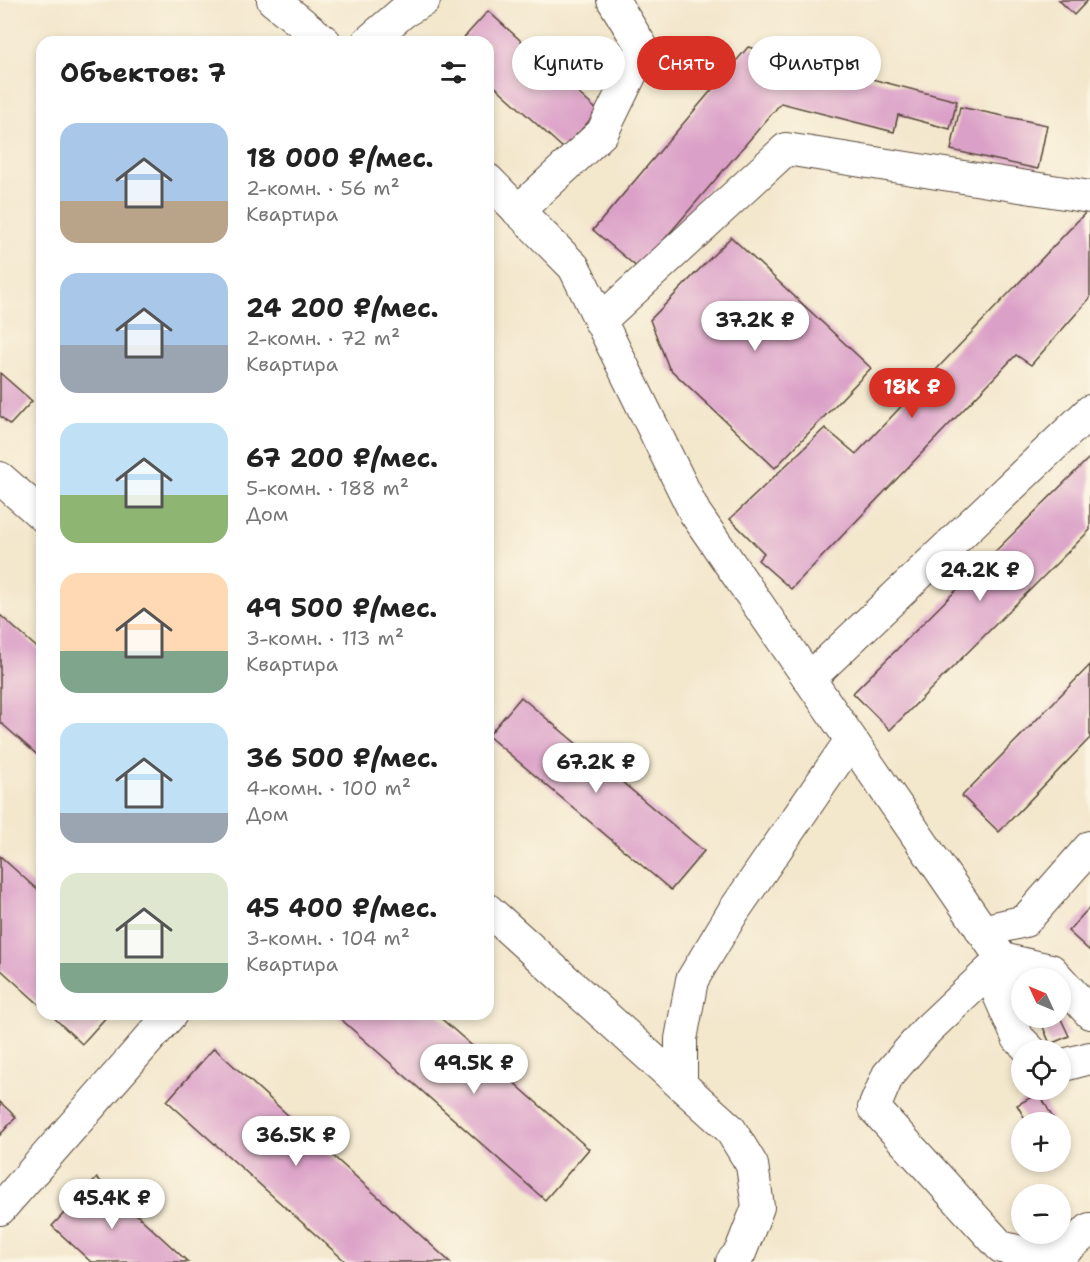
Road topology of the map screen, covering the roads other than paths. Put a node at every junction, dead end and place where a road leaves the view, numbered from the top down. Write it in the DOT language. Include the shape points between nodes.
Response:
graph roads {
  1 [pos="273,0"];
  2 [pos="424,0"];
  3 [pos="613,0"];
  4 [pos="318,36"];
  5 [pos="375,36"];
  6 [pos="494,186"];
  7 [pos="1090,197"];
  8 [pos="518,211"];
  9 [pos="600,321"];
  10 [pos="1090,411"];
  11 [pos="0,478"];
  12 [pos="36,510"];
  13 [pos="809,679"];
  14 [pos="851,740"];
  15 [pos="1090,847"];
  16 [pos="494,915"];
  17 [pos="982,931"];
  18 [pos="1002,959"];
  19 [pos="1042,968"];
  20 [pos="1071,992"];
  21 [pos="1090,1013"];
  22 [pos="166,1020"];
  23 [pos="1019,1040"];
  24 [pos="1090,1058"];
  25 [pos="1071,1063"];
  26 [pos="681,1082"];
  27 [pos="0,1209"];
  28 [pos="1090,1229"];
  29 [pos="732,1262"];
  1 -- 4 [label="lane"];
  2 -- 5 [label="lane"];
  3 -- 8 [label="lane" via="643,49 602,133"];
  6 -- 8 [label="lane"];
  7 -- 9 [label="lane" via="786,149"];
  8 -- 9 [label="lane" via="574,267"];
  9 -- 13 [label="lane" via="695,513"];
  10 -- 13 [label="lane"];
  11 -- 12 [label="lane"];
  13 -- 14 [label="lane"];
  14 -- 17 [label="lane"];
  14 -- 26 [label="lane" via="733,912 692,980 681,1039"];
  15 -- 17 [label="lane" via="1024,921"];
  16 -- 26 [label="lane"];
  17 -- 18 [label="lane"];
  18 -- 19 [label="lane"];
  18 -- 23 [label="lane" via="999,995"];
  18 -- 28 [label="lane" via="895,1066 874,1108 1000,1247 1053,1260"];
  20 -- 21 [label="lane"];
  22 -- 27 [label="lane"];
  24 -- 25 [label="lane"];
  26 -- 29 [label="lane" via="730,1129 752,1165 758,1207 740,1253"];
}
